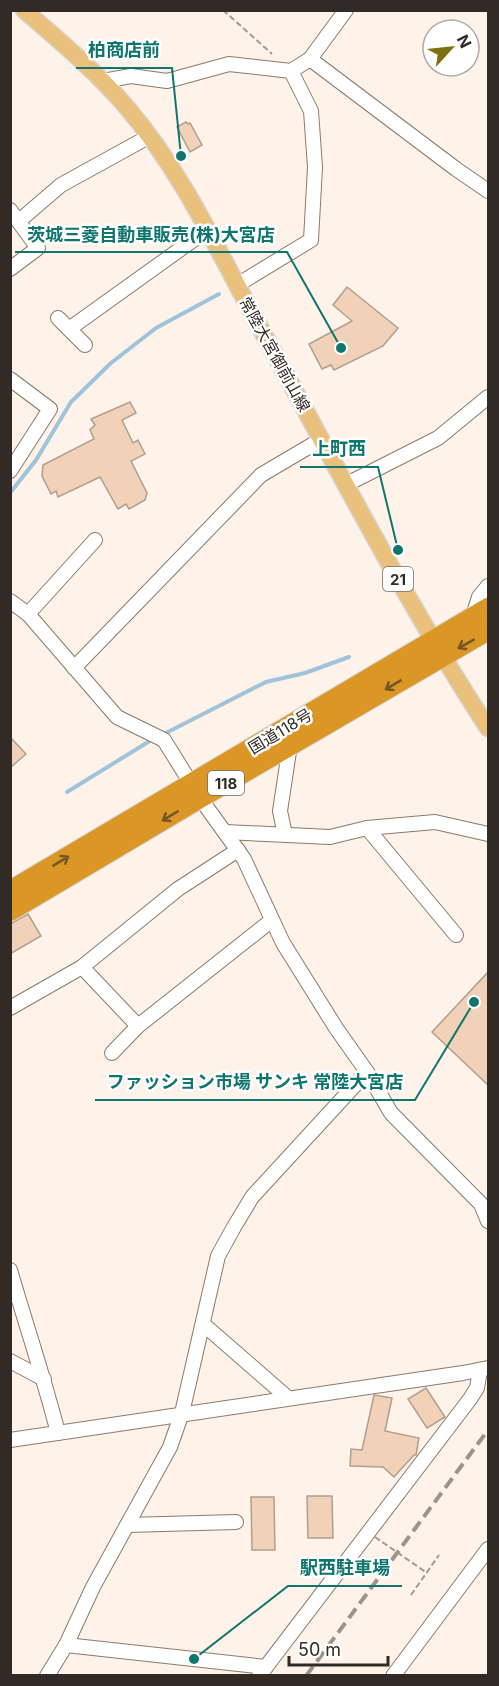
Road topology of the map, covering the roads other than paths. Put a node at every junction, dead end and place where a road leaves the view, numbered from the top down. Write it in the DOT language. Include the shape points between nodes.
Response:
graph roads {
  1 [pos="24,10"];
  2 [pos="346,10"];
  3 [pos="310,59"];
  4 [pos="291,71"];
  5 [pos="103,81"];
  6 [pos="150,136"];
  7 [pos="489,191"];
  8 [pos="15,216"];
  9 [pos="207,230"];
  10 [pos="10,269"];
  11 [pos="237,285"];
  12 [pos="58,318"];
  13 [pos="69,329"];
  14 [pos="85,345"];
  15 [pos="10,379"];
  16 [pos="489,397"];
  17 [pos="322,439"];
  18 [pos="10,471"];
  19 [pos="347,484"];
  20 [pos="95,540"];
  21 [pos="489,586"];
  22 [pos="10,601"];
  23 [pos="481,612"];
  24 [pos="28,614"];
  25 [pos="489,630"];
  26 [pos="433,639"];
  27 [pos="444,656"];
  28 [pos="74,668"];
  29 [pos="489,728"];
  30 [pos="290,745"];
  31 [pos="196,791"];
  32 [pos="367,828"];
  33 [pos="225,832"];
  34 [pos="489,834"];
  35 [pos="285,835"];
  36 [pos="238,850"];
  37 [pos="10,891"];
  38 [pos="10,911"];
  39 [pos="272,920"];
  40 [pos="456,935"];
  41 [pos="82,967"];
  42 [pos="10,1008"];
  43 [pos="138,1026"];
  44 [pos="112,1053"];
  45 [pos="367,1072"];
  46 [pos="489,1221"];
  47 [pos="10,1270"];
  48 [pos="203,1324"];
  49 [pos="10,1361"];
  50 [pos="484,1369"];
  51 [pos="44,1379"];
  52 [pos="288,1398"];
  53 [pos="183,1413"];
  54 [pos="58,1433"];
  55 [pos="10,1440"];
  56 [pos="236,1522"];
  57 [pos="127,1525"];
  58 [pos="489,1549"];
  59 [pos="66,1645"];
  60 [pos="262,1671"];
  61 [pos="46,1676"];
  62 [pos="393,1676"];
  1 -- 5 [label="main road, 常陸大宮御前山線 / 21"];
  2 -- 3 [label="street"];
  3 -- 4 [label="street"];
  3 -- 7 [label="street"];
  4 -- 5 [label="street" via="229,64 167,81 131,76"];
  4 -- 11 [label="street" via="311,111 315,167 312,240"];
  5 -- 6 [label="main road, 常陸大宮御前山線 / 21"];
  6 -- 8 [label="street" via="61,185"];
  6 -- 9 [label="main road, 常陸大宮御前山線 / 21"];
  8 -- 10 [label="street" via="38,248"];
  9 -- 11 [label="main road, 常陸大宮御前山線 / 21"];
  9 -- 13 [label="street"];
  11 -- 17 [label="main road, 常陸大宮御前山線 / 21"];
  12 -- 13 [label="street"];
  13 -- 14 [label="street"];
  15 -- 18 [label="street" via="50,409"];
  16 -- 19 [label="street" via="438,438"];
  17 -- 19 [label="main road, 常陸大宮御前山線 / 21"];
  17 -- 28 [label="street" via="261,476"];
  19 -- 26 [label="main road, 常陸大宮御前山線 / 21"];
  20 -- 24 [label="street"];
  21 -- 23 [label="street" via="479,597"];
  22 -- 24 [label="street"];
  23 -- 26 [label="highway, 国道118号 / 118"];
  24 -- 28 [label="street"];
  25 -- 27 [label="highway, 国道118号 / 118, one-way"];
  26 -- 27 [label="main road, 常陸大宮御前山線 / 21"];
  26 -- 31 [label="highway, 国道118号 / 118"];
  27 -- 29 [label="main road, 常陸大宮御前山線 / 21"];
  27 -- 30 [label="highway, 国道118号 / 118, one-way"];
  28 -- 31 [label="street" via="117,717 164,740"];
  30 -- 31 [label="highway, 国道118号 / 118"];
  30 -- 35 [label="street" via="280,811"];
  31 -- 33 [label="street"];
  37 -- 31 [label="highway, 国道118号 / 118, one-way"];
  31 -- 38 [label="highway, 国道118号 / 118, one-way"];
  32 -- 34 [label="street" via="435,822"];
  32 -- 35 [label="street" via="330,837"];
  32 -- 40 [label="street"];
  33 -- 35 [label="street"];
  33 -- 36 [label="street"];
  36 -- 39 [label="street"];
  36 -- 41 [label="street" via="178,889"];
  39 -- 43 [label="street"];
  39 -- 45 [label="street" via="289,953"];
  41 -- 42 [label="street"];
  41 -- 43 [label="street"];
  43 -- 44 [label="street"];
  45 -- 46 [label="street" via="391,1113 481,1204"];
  45 -- 48 [label="street" via="243,1210 218,1256"];
  47 -- 51 [label="street"];
  48 -- 52 [label="street"];
  48 -- 53 [label="street"];
  49 -- 51 [label="street"];
  50 -- 52 [label="street"];
  50 -- 60 [label="street" via="471,1399"];
  51 -- 54 [label="street"];
  52 -- 53 [label="street"];
  53 -- 54 [label="street"];
  53 -- 57 [label="street" via="170,1447"];
  54 -- 55 [label="street"];
  56 -- 57 [label="street"];
  57 -- 59 [label="street"];
  58 -- 62 [label="street"];
  59 -- 60 [label="street"];
  59 -- 61 [label="street"];
}
